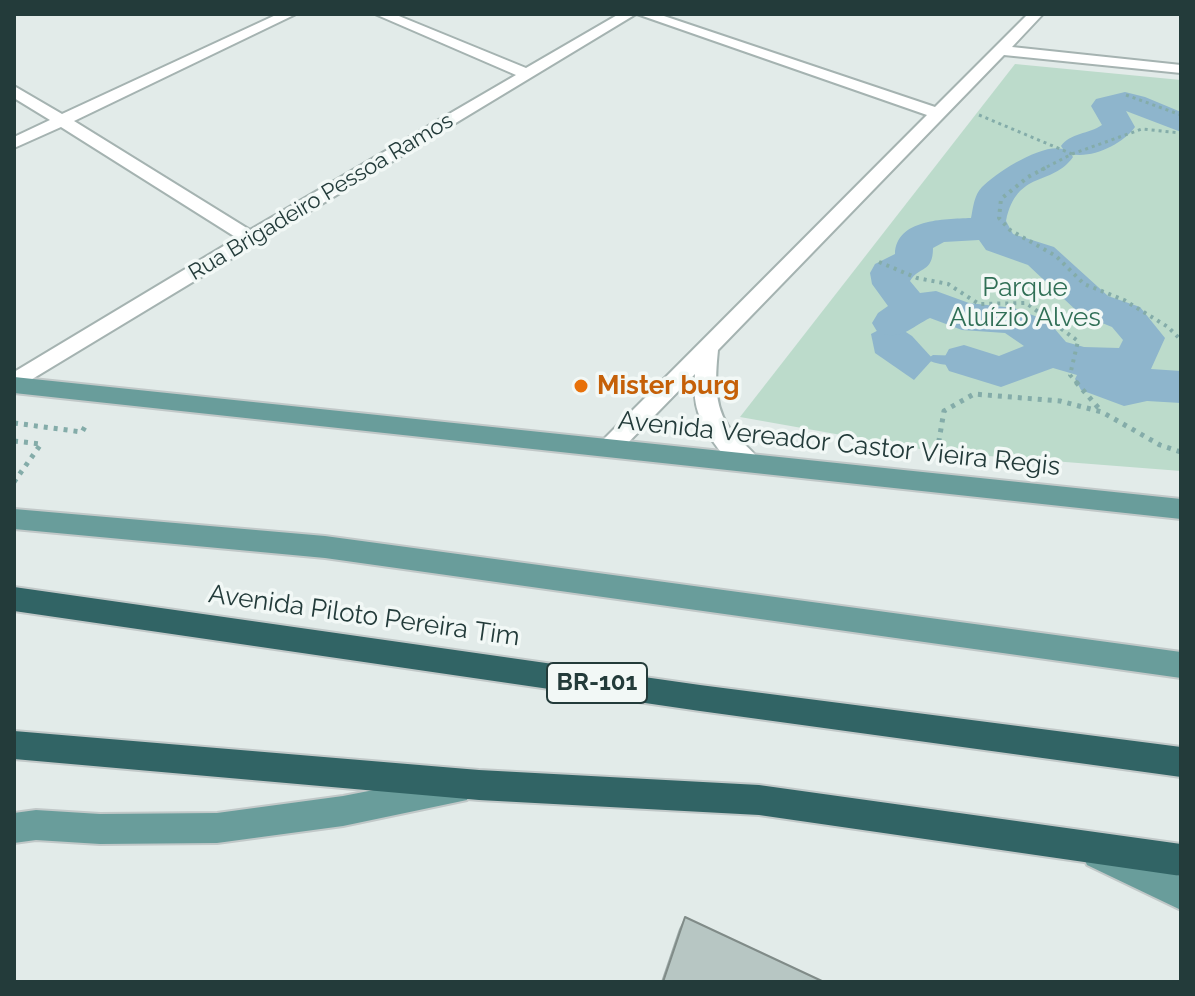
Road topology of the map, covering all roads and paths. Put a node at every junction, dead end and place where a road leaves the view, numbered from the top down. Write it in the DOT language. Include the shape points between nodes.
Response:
graph roads {
  1 [pos="289,14"];
  2 [pos="382,14"];
  3 [pos="629,14"];
  4 [pos="644,14"];
  5 [pos="1036,14"];
  6 [pos="1000,50"];
  7 [pos="1181,69"];
  8 [pos="527,74"];
  9 [pos="14,91"];
  10 [pos="936,113"];
  11 [pos="974,113"];
  12 [pos="63,120"];
  13 [pos="1181,133"];
  14 [pos="14,143"];
  15 [pos="1072,154"];
  16 [pos="250,238"];
  17 [pos="879,262"];
  18 [pos="1181,340"];
  19 [pos="708,347"];
  20 [pos="14,383"];
  21 [pos="1102,412"];
  22 [pos="14,441"];
  23 [pos="609,448"];
  24 [pos="1181,452"];
  25 [pos="749,463"];
  26 [pos="14,482"];
  27 [pos="938,483"];
  28 [pos="1181,509"];
  29 [pos="14,519"];
  30 [pos="14,599"];
  31 [pos="1181,665"];
  32 [pos="14,745"];
  33 [pos="1181,762"];
  34 [pos="479,785"];
  35 [pos="14,828"];
  36 [pos="1078,844"];
  37 [pos="1181,860"];
  38 [pos="1181,894"];
  1 -- 12 [label="street"];
  2 -- 8 [label="street"];
  3 -- 8 [label="street, Rua Brigadeiro Pessoa Ramos"];
  4 -- 10 [label="street"];
  5 -- 6 [label="street"];
  6 -- 7 [label="street"];
  6 -- 10 [label="street"];
  8 -- 16 [label="street, Rua Brigadeiro Pessoa Ramos"];
  9 -- 12 [label="street"];
  10 -- 19 [label="street"];
  11 -- 15 [label="path"];
  12 -- 14 [label="street"];
  12 -- 16 [label="street"];
  13 -- 15 [label="path" via="1142,129"];
  15 -- 18 [label="path" via="1028,177 1001,199 999,218 1056,256 1084,284 1124,300"];
  16 -- 20 [label="street, Rua Brigadeiro Pessoa Ramos"];
  17 -- 21 [label="path" via="948,284 979,304 1026,303 1078,341 1070,375"];
  19 -- 23 [label="street"];
  19 -- 25 [label="street" via="707,408 722,438"];
  20 -- 23 [label="main road, Avenida Vereador Castor Vieira Regis"];
  21 -- 24 [label="path"];
  21 -- 27 [label="path" via="1060,401 974,394 944,411"];
  22 -- 26 [label="path" via="41,444"];
  23 -- 25 [label="main road, Avenida Vereador Castor Vieira Regis"];
  25 -- 27 [label="main road, Avenida Vereador Castor Vieira Regis"];
  27 -- 28 [label="main road, Avenida Vereador Castor Vieira Regis"];
  29 -- 31 [label="main road" via="325,547"];
  30 -- 33 [label="highway, Avenida Piloto Pereira Tim / BR-101"];
  32 -- 34 [label="highway"];
  34 -- 35 [label="main road" via="217,828"];
  34 -- 36 [label="highway" via="759,800"];
  36 -- 37 [label="highway"];
  36 -- 38 [label="main road"];
}
